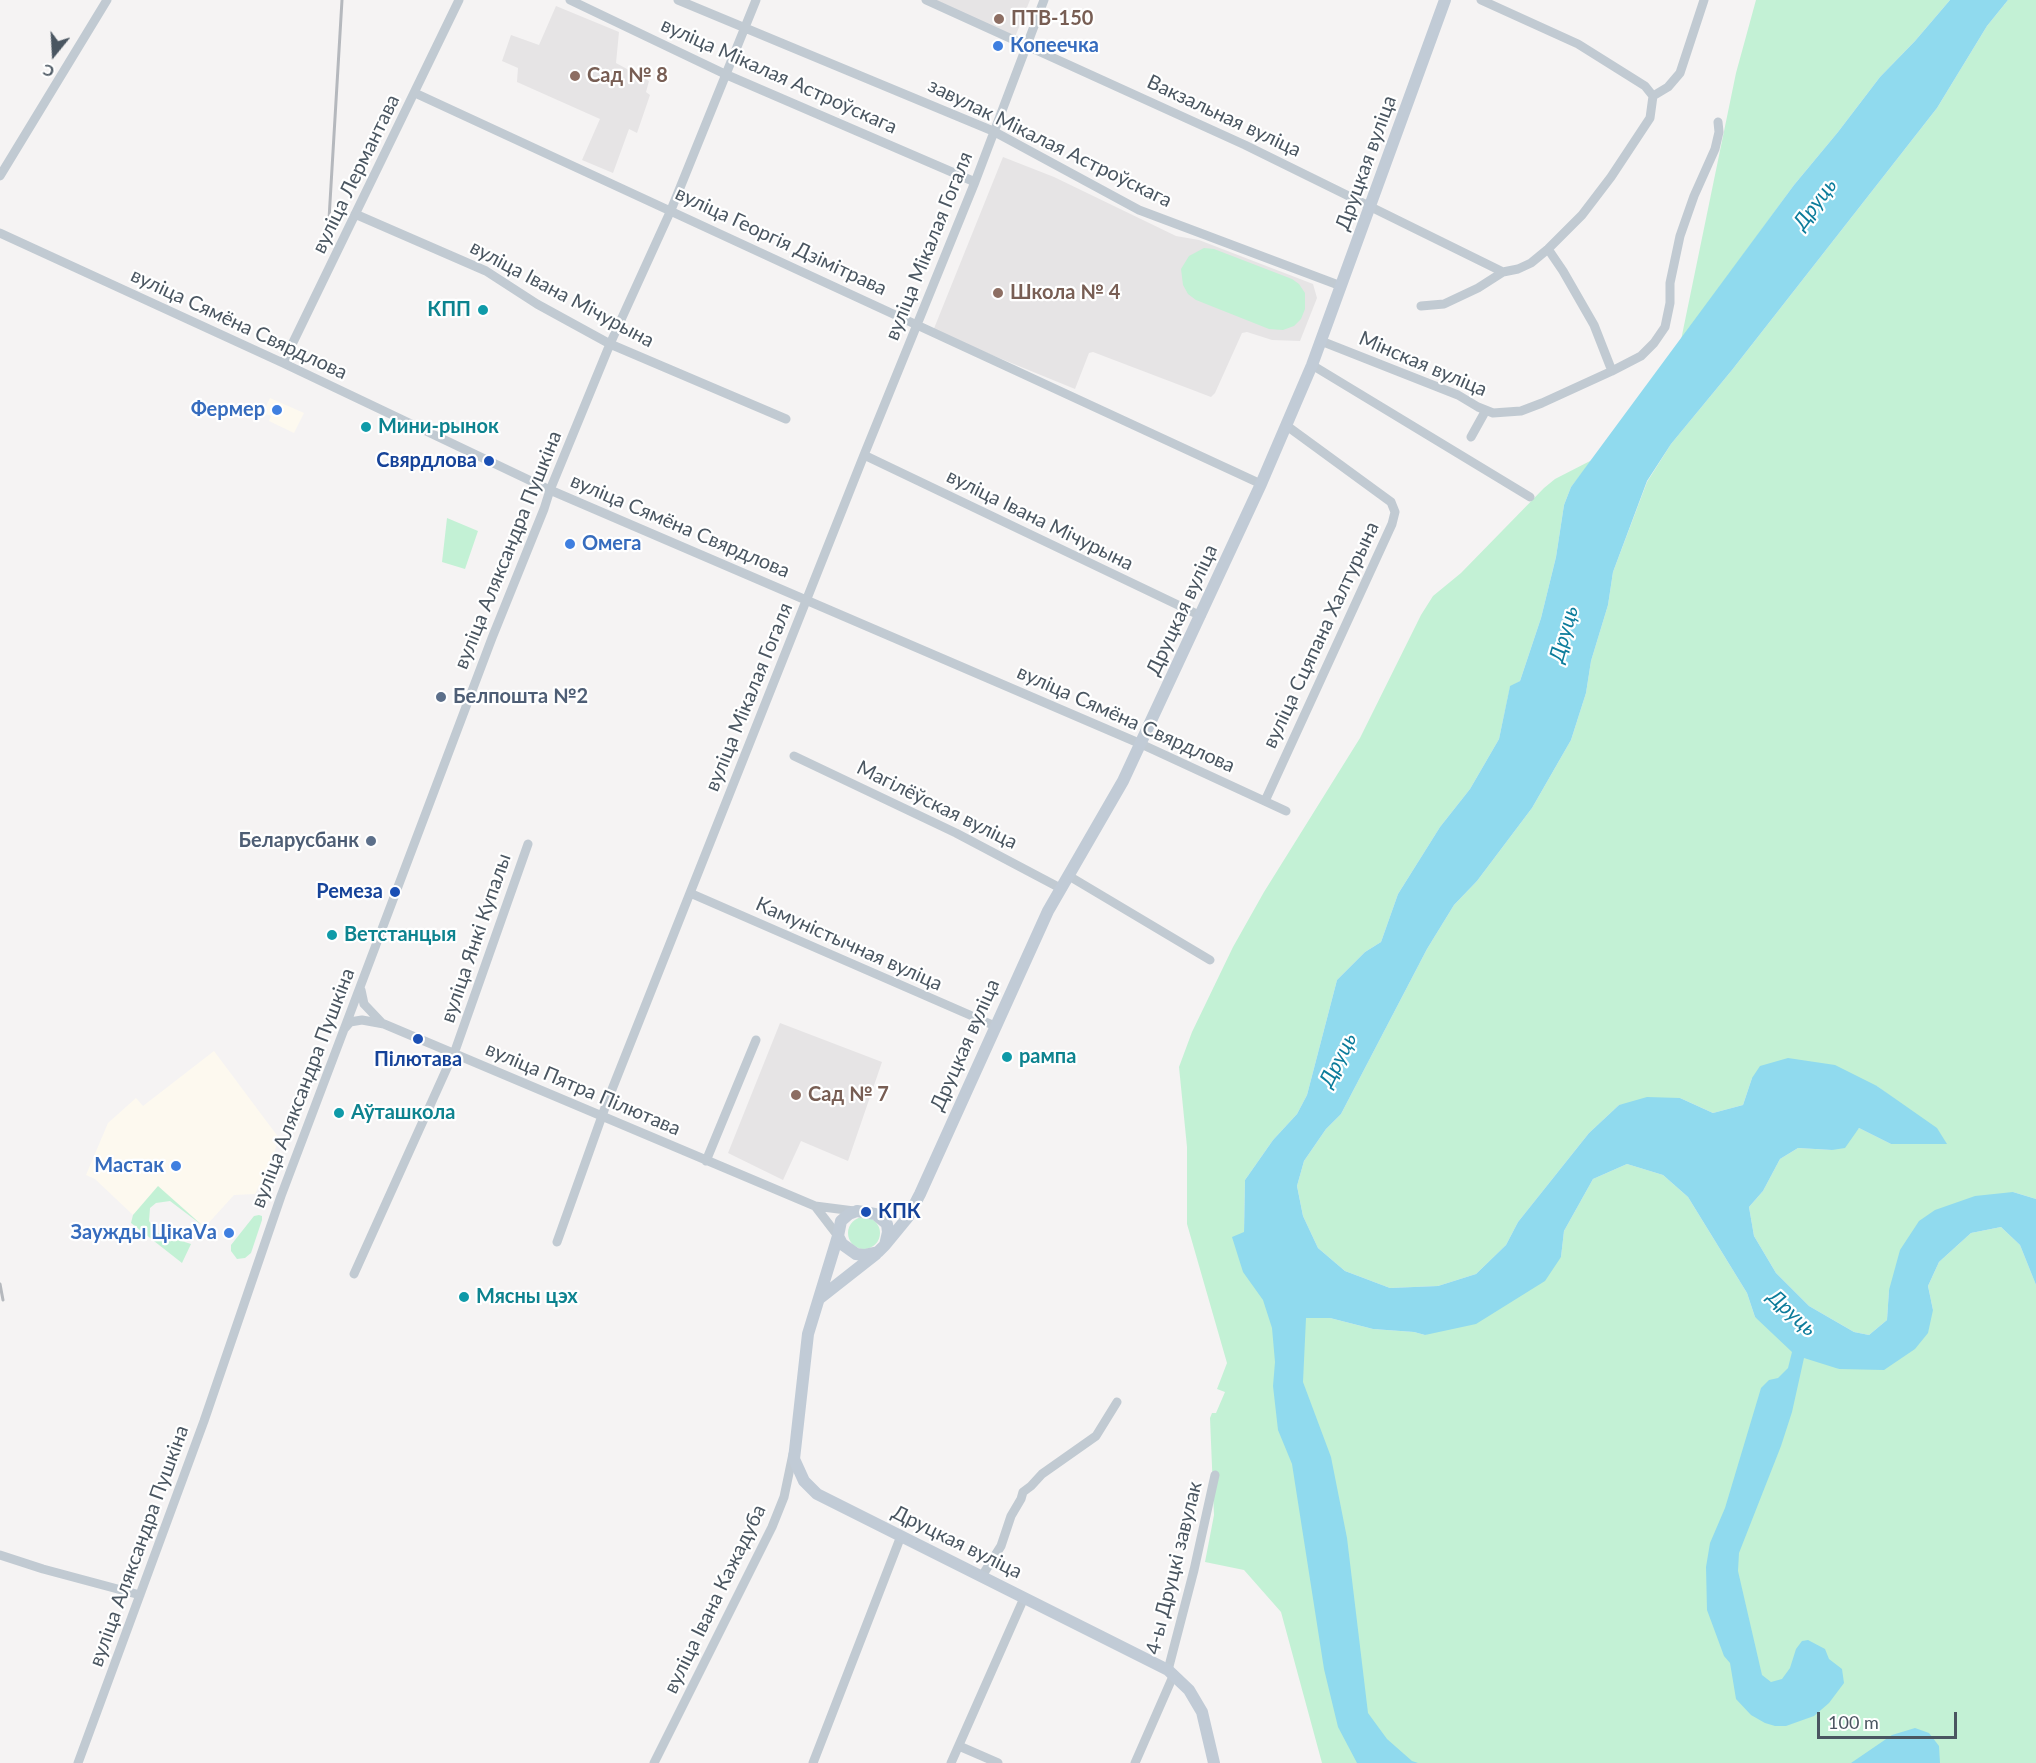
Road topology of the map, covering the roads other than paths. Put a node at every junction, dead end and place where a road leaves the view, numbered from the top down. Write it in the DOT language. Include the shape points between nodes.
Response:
graph roads {
  1 [pos="107,0"];
  2 [pos="459,0"];
  3 [pos="570,0"];
  4 [pos="678,0"];
  5 [pos="756,0"];
  6 [pos="926,0"];
  7 [pos="1044,0"];
  8 [pos="1446,0"];
  9 [pos="1481,0"];
  10 [pos="1704,0"];
  11 [pos="744,28"];
  12 [pos="1026,46"];
  13 [pos="727,75"];
  14 [pos="415,93"];
  15 [pos="1653,96"];
  16 [pos="1718,122"];
  17 [pos="993,132"];
  18 [pos="0,176"];
  19 [pos="975,182"];
  20 [pos="1371,206"];
  21 [pos="671,210"];
  22 [pos="355,214"];
  23 [pos="0,233"];
  24 [pos="1548,249"];
  25 [pos="1503,272"];
  26 [pos="1341,286"];
  27 [pos="1421,306"];
  28 [pos="918,325"];
  29 [pos="1321,341"];
  30 [pos="610,344"];
  31 [pos="283,363"];
  32 [pos="1312,365"];
  33 [pos="1612,371"];
  34 [pos="1486,410"];
  35 [pos="786,419"];
  36 [pos="1287,426"];
  37 [pos="1471,437"];
  38 [pos="864,455"];
  39 [pos="1261,484"];
  40 [pos="550,490"];
  41 [pos="1530,497"];
  42 [pos="807,601"];
  43 [pos="1201,616"];
  44 [pos="1141,744"];
  45 [pos="794,756"];
  46 [pos="1265,801"];
  47 [pos="1286,811"];
  48 [pos="528,844"];
  49 [pos="1069,876"];
  50 [pos="1062,889"];
  51 [pos="690,893"];
  52 [pos="1209,960"];
  53 [pos="361,989"];
  54 [pos="384,1024"];
  55 [pos="995,1026"];
  56 [pos="341,1035"];
  57 [pos="756,1040"];
  58 [pos="453,1053"];
  59 [pos="601,1116"];
  60 [pos="706,1161"];
  61 [pos="815,1206"];
  62 [pos="857,1211"];
  63 [pos="875,1214"];
  64 [pos="908,1217"];
  65 [pos="838,1236"];
  66 [pos="557,1242"];
  67 [pos="882,1249"];
  68 [pos="354,1274"];
  69 [pos="820,1298"];
  70 [pos="1117,1402"];
  71 [pos="795,1446"];
  72 [pos="1215,1475"];
  73 [pos="901,1536"];
  74 [pos="0,1555"];
  75 [pos="982,1576"];
  76 [pos="140,1595"];
  77 [pos="1024,1598"];
  78 [pos="1171,1672"];
  79 [pos="959,1746"];
  80 [pos="78,1763"];
  81 [pos="654,1763"];
  82 [pos="813,1763"];
  83 [pos="951,1763"];
  84 [pos="998,1763"];
  85 [pos="1135,1763"];
  86 [pos="1214,1763"];
  1 -- 18 [label="street"];
  2 -- 14 [label="street, вуліца Лермантава"];
  3 -- 13 [label="street, вуліца Мікалая Астроўскага"];
  4 -- 11 [label="street, завулак Мікалая Астроўскага"];
  5 -- 11 [label="street, вуліца Аляксандра Пушкіна"];
  6 -- 12 [label="street, Вакзальная вуліца"];
  7 -- 12 [label="street, вуліца Мікалая Гогаля"];
  8 -- 20 [label="main road, Друцкая вуліца"];
  9 -- 15 [label="street" via="1578,44 1645,86"];
  10 -- 15 [label="street" via="1680,73"];
  11 -- 13 [label="street, вуліца Аляксандра Пушкіна"];
  11 -- 17 [label="street, завулак Мікалая Астроўскага"];
  12 -- 17 [label="street, вуліца Мікалая Гогаля"];
  12 -- 20 [label="street, Вакзальная вуліца"];
  13 -- 19 [label="street, вуліца Мікалая Астроўскага"];
  13 -- 21 [label="street, вуліца Аляксандра Пушкіна"];
  14 -- 21 [label="street, вуліца Георгія Дзімітрава"];
  14 -- 22 [label="street, вуліца Лермантава"];
  15 -- 24 [label="street" via="1650,118 1611,177 1582,215"];
  16 -- 33 [label="street, Мінская вуліца" via="1715,149 1680,236 1665,327 1641,356"];
  17 -- 19 [label="street, вуліца Мікалая Гогаля"];
  17 -- 26 [label="street, завулак Мікалая Астроўскага" via="1139,210"];
  19 -- 28 [label="street, вуліца Мікалая Гогаля"];
  20 -- 25 [label="street, Вакзальная вуліца"];
  20 -- 26 [label="main road, Друцкая вуліца"];
  21 -- 28 [label="street, вуліца Георгія Дзімітрава"];
  21 -- 30 [label="street, вуліца Аляксандра Пушкіна"];
  22 -- 30 [label="street, вуліца Івана Мічурына" via="486,271"];
  22 -- 31 [label="street, вуліца Лермантава"];
  23 -- 31 [label="street, вуліца Сямёна Свярдлова"];
  24 -- 25 [label="street" via="1531,263"];
  24 -- 33 [label="street" via="1594,325"];
  25 -- 27 [label="street" via="1444,304"];
  26 -- 29 [label="main road, Друцкая вуліца"];
  28 -- 38 [label="street, вуліца Мікалая Гогаля"];
  28 -- 39 [label="street, вуліца Георгія Дзімітрава"];
  29 -- 32 [label="main road, Друцкая вуліца"];
  29 -- 34 [label="street, Мінская вуліца" via="1458,395"];
  30 -- 35 [label="street, вуліца Івана Мічурына"];
  30 -- 40 [label="street, вуліца Аляксандра Пушкіна"];
  31 -- 40 [label="street, вуліца Сямёна Свярдлова"];
  32 -- 36 [label="main road, Друцкая вуліца"];
  32 -- 41 [label="street"];
  33 -- 34 [label="street, Мінская вуліца" via="1521,411 1507,414"];
  34 -- 37 [label="street"];
  36 -- 39 [label="main road, Друцкая вуліца"];
  36 -- 46 [label="street, вуліца Сцяпана Халтурына" via="1391,502 1395,512"];
  38 -- 42 [label="street, вуліца Мікалая Гогаля"];
  38 -- 43 [label="street, вуліца Івана Мічурына"];
  39 -- 43 [label="main road, Друцкая вуліца"];
  40 -- 42 [label="street, вуліца Сямёна Свярдлова"];
  40 -- 53 [label="street, вуліца Аляксандра Пушкіна" via="403,869"];
  42 -- 44 [label="street, вуліца Сямёна Свярдлова"];
  42 -- 51 [label="street, вуліца Мікалая Гогаля"];
  43 -- 44 [label="main road, Друцкая вуліца"];
  44 -- 46 [label="street, вуліца Сямёна Свярдлова"];
  44 -- 49 [label="main road, Друцкая вуліца"];
  45 -- 50 [label="street, Магілёўская вуліца" via="956,832"];
  46 -- 47 [label="street, вуліца Сямёна Свярдлова"];
  48 -- 58 [label="street, вуліца Янкі Купалы"];
  49 -- 50 [label="main road, Друцкая вуліца"];
  49 -- 52 [label="street"];
  50 -- 55 [label="main road, Друцкая вуліца"];
  51 -- 55 [label="street, Камуністычная вуліца"];
  51 -- 59 [label="street, вуліца Мікалая Гогаля"];
  53 -- 54 [label="street" via="364,1004"];
  53 -- 56 [label="street, вуліца Аляксандра Пушкіна"];
  54 -- 56 [label="street, вуліца Пятра Пілютава" via="350,1022"];
  54 -- 58 [label="street, вуліца Пятра Пілютава"];
  55 -- 64 [label="main road, Друцкая вуліца"];
  56 -- 76 [label="street, вуліца Аляксандра Пушкіна"];
  57 -- 60 [label="street"];
  58 -- 59 [label="street, вуліца Пятра Пілютава"];
  58 -- 68 [label="street, вуліца Янкі Купалы"];
  59 -- 60 [label="street, вуліца Пятра Пілютава"];
  59 -- 66 [label="street, вуліца Мікалая Гогаля"];
  60 -- 61 [label="street, вуліца Пятра Пілютава"];
  61 -- 62 [label="street, вуліца Пятра Пілютава"];
  61 -- 65 [label="street"];
  62 -- 63 [label="main road"];
  62 -- 65 [label="main road, Друцкая вуліца" via="842,1221"];
  63 -- 64 [label="main road"];
  63 -- 67 [label="main road" via="887,1224"];
  64 -- 67 [label="main road, Друцкая вуліца"];
  65 -- 67 [label="main road" via="856,1254"];
  65 -- 69 [label="main road, Друцкая вуліца"];
  67 -- 69 [label="main road, Друцкая вуліца"];
  69 -- 71 [label="main road, Друцкая вуліца" via="808,1334"];
  70 -- 75 [label="street" via="1096,1436 1023,1492 1002,1546"];
  71 -- 73 [label="main road, Друцкая вуліца" via="796,1466 818,1494"];
  71 -- 81 [label="street, вуліца Івана Кажадуба" via="784,1497 772,1527"];
  72 -- 78 [label="street, 4-ы Друцкі завулак"];
  73 -- 75 [label="main road, Друцкая вуліца"];
  73 -- 82 [label="street"];
  74 -- 76 [label="street"];
  75 -- 77 [label="main road, Друцкая вуліца"];
  76 -- 80 [label="street, вуліца Аляксандра Пушкіна"];
  77 -- 78 [label="main road, Друцкая вуліца"];
  77 -- 79 [label="street"];
  78 -- 85 [label="street, 4-ы Друцкі завулак"];
  78 -- 86 [label="main road, Друцкая вуліца" via="1203,1712"];
  79 -- 83 [label="street"];
  79 -- 84 [label="street"];
}
